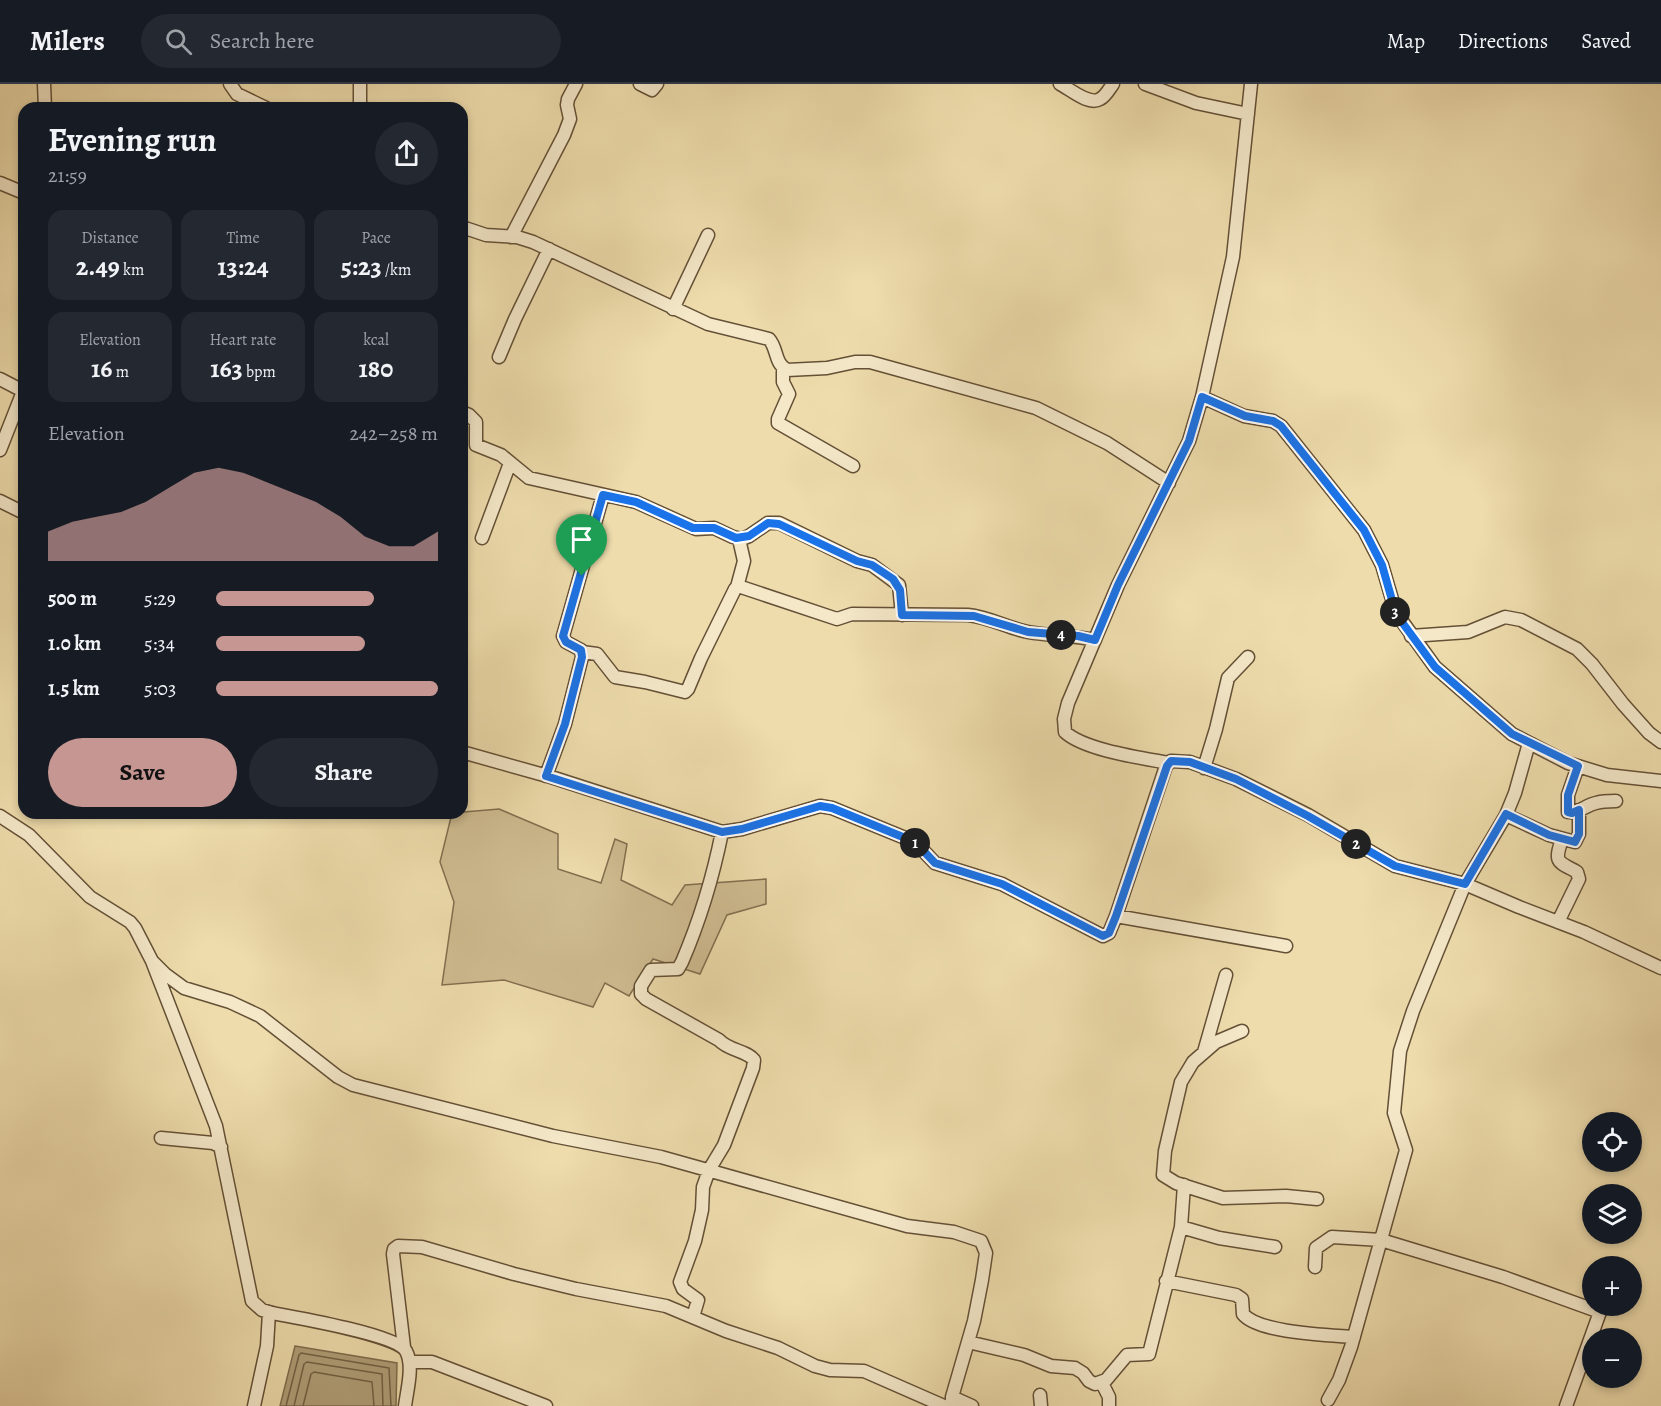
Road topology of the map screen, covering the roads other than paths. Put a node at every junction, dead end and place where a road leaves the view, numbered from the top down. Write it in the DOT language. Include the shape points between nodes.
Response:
graph roads {
  1 [pos="44,84"];
  2 [pos="360,84"];
  3 [pos="576,84"];
  4 [pos="639,84"];
  5 [pos="657,84"];
  6 [pos="1060,84"];
  7 [pos="1113,84"];
  8 [pos="1145,84"];
  9 [pos="1251,84"];
  10 [pos="232,86"];
  11 [pos="45,102"];
  12 [pos="253,102"];
  13 [pos="360,102"];
  14 [pos="1248,114"];
  15 [pos="0,183"];
  16 [pos="18,190"];
  17 [pos="468,229"];
  18 [pos="708,235"];
  19 [pos="511,237"];
  20 [pos="549,249"];
  21 [pos="673,309"];
  22 [pos="499,357"];
  23 [pos="783,368"];
  24 [pos="0,379"];
  25 [pos="18,387"];
  26 [pos="1202,397"];
  27 [pos="18,405"];
  28 [pos="468,415"];
  29 [pos="0,450"];
  30 [pos="510,463"];
  31 [pos="853,466"];
  32 [pos="1169,483"];
  33 [pos="603,495"];
  34 [pos="0,501"];
  35 [pos="18,510"];
  36 [pos="482,538"];
  37 [pos="736,538"];
  38 [pos="736,587"];
  39 [pos="902,615"];
  40 [pos="1411,636"];
  41 [pos="1095,640"];
  42 [pos="582,652"];
  43 [pos="1248,657"];
  44 [pos="1661,742"];
  45 [pos="1529,743"];
  46 [pos="468,754"];
  47 [pos="1168,763"];
  48 [pos="1578,766"];
  49 [pos="1204,768"];
  50 [pos="546,776"];
  51 [pos="1661,781"];
  52 [pos="1616,801"];
  53 [pos="1579,810"];
  54 [pos="1506,814"];
  55 [pos="0,816"];
  56 [pos="722,832"];
  57 [pos="1562,839"];
  58 [pos="1465,884"];
  59 [pos="1116,916"];
  60 [pos="1558,922"];
  61 [pos="1286,946"];
  62 [pos="152,961"];
  63 [pos="1661,968"];
  64 [pos="1226,975"];
  65 [pos="1242,1031"];
  66 [pos="1204,1052"];
  67 [pos="161,1138"];
  68 [pos="221,1147"];
  69 [pos="709,1170"];
  70 [pos="1184,1185"];
  71 [pos="1317,1199"];
  72 [pos="1181,1227"];
  73 [pos="1381,1240"];
  74 [pos="1275,1247"];
  75 [pos="1315,1267"];
  76 [pos="1167,1281"];
  77 [pos="269,1312"];
  78 [pos="693,1317"];
  79 [pos="1353,1337"];
  80 [pos="968,1342"];
  81 [pos="404,1347"];
  82 [pos="410,1362"];
  83 [pos="1102,1383"];
  84 [pos="1328,1400"];
  85 [pos="950,1403"];
  86 [pos="254,1406"];
  87 [pos="405,1406"];
  88 [pos="546,1406"];
  89 [pos="972,1406"];
  90 [pos="1109,1406"];
  91 [pos="1566,1406"];
  1 -- 11 [label="street"];
  2 -- 13 [label="street"];
  3 -- 19 [label="street" via="568,99 570,119 564,135"];
  4 -- 5 [label="street" via="652,90"];
  6 -- 7 [label="street" via="1093,101 1101,99"];
  8 -- 14 [label="street" via="1196,103"];
  9 -- 14 [label="street"];
  10 -- 12 [label="street"];
  14 -- 26 [label="street" via="1233,257"];
  15 -- 16 [label="street"];
  17 -- 19 [label="street"];
  18 -- 21 [label="street"];
  19 -- 20 [label="street"];
  20 -- 21 [label="street"];
  20 -- 22 [label="street"];
  21 -- 23 [label="street" via="708,324 769,339"];
  23 -- 31 [label="street" via="783,382 789,394 778,423"];
  23 -- 32 [label="street" via="796,371 870,362 1017,402 1107,443"];
  24 -- 25 [label="street"];
  26 -- 32 [label="street" via="1189,441"];
  26 -- 40 [label="street" via="1245,416 1281,426 1364,530 1382,565 1396,614"];
  27 -- 29 [label="street"];
  28 -- 30 [label="street" via="476,422 476,445"];
  30 -- 33 [label="street" via="537,481"];
  30 -- 36 [label="street"];
  32 -- 41 [label="street"];
  33 -- 37 [label="street" via="636,502 693,528 714,528"];
  33 -- 42 [label="street" via="563,636"];
  34 -- 35 [label="street"];
  37 -- 38 [label="street" via="744,561"];
  37 -- 39 [label="street" via="749,536 768,523 779,524 872,565 898,585"];
  38 -- 39 [label="street" via="743,586 834,619 852,614"];
  38 -- 42 [label="street" via="684,692 615,677 597,654"];
  39 -- 41 [label="street" via="974,616 1028,632"];
  40 -- 44 [label="street" via="1468,632 1505,617 1521,620 1577,649"];
  40 -- 45 [label="street" via="1435,667 1497,723"];
  41 -- 47 [label="street" via="1065,712 1065,732 1116,753"];
  42 -- 50 [label="street" via="565,724"];
  43 -- 49 [label="street" via="1228,678"];
  45 -- 48 [label="street"];
  45 -- 54 [label="street"];
  46 -- 50 [label="street"];
  47 -- 49 [label="street" via="1182,761"];
  47 -- 59 [label="street"];
  48 -- 51 [label="street" via="1607,776"];
  48 -- 53 [label="street" via="1567,807 1569,813"];
  49 -- 58 [label="street" via="1236,779 1395,866"];
  50 -- 56 [label="street"];
  52 -- 53 [label="street" via="1593,803"];
  53 -- 57 [label="street" via="1577,839"];
  54 -- 57 [label="street"];
  54 -- 58 [label="street"];
  55 -- 62 [label="street" via="29,835 90,897 130,922"];
  56 -- 59 [label="street" via="827,806 915,842 935,863 1002,884 1100,936 1109,933"];
  56 -- 69 [label="street" via="705,901 682,962 678,969 651,970 641,986 646,999 725,1046 753,1058 753,1068 724,1145"];
  57 -- 60 [label="street" via="1557,860 1577,872 1579,879"];
  58 -- 60 [label="street"];
  58 -- 73 [label="street" via="1400,1051 1394,1113 1406,1150"];
  59 -- 61 [label="street"];
  60 -- 63 [label="street"];
  62 -- 68 [label="street" via="207,1100"];
  62 -- 69 [label="street" via="184,988 260,1016 342,1079 553,1136"];
  64 -- 66 [label="street"];
  65 -- 66 [label="street"];
  66 -- 70 [label="street" via="1181,1082 1162,1166 1162,1175"];
  67 -- 68 [label="street"];
  68 -- 77 [label="street" via="249,1290 256,1306"];
  69 -- 78 [label="street" via="695,1241 680,1282 682,1289 698,1300"];
  69 -- 80 [label="street" via="907,1226 981,1241 986,1254"];
  70 -- 71 [label="street" via="1223,1198"];
  70 -- 72 [label="street"];
  72 -- 74 [label="street"];
  72 -- 76 [label="street"];
  73 -- 75 [label="street" via="1332,1236 1316,1248"];
  73 -- 79 [label="street"];
  73 -- 91 [label="street" via="1600,1312"];
  76 -- 79 [label="street" via="1236,1295 1242,1299 1243,1314 1252,1322 1292,1332"];
  76 -- 83 [label="street" via="1150,1353 1127,1354"];
  77 -- 81 [label="street" via="351,1330"];
  77 -- 86 [label="street" via="267,1346"];
  78 -- 81 [label="street" via="666,1306 567,1287 422,1247 398,1246 393,1254"];
  78 -- 85 [label="street" via="824,1369 857,1370"];
  79 -- 84 [label="street"];
  80 -- 83 [label="street" via="1024,1355 1051,1366 1075,1368 1089,1382"];
  80 -- 85 [label="street"];
  81 -- 82 [label="street"];
  82 -- 87 [label="street"];
  82 -- 88 [label="street" via="432,1362"];
  83 -- 90 [label="street"];
  85 -- 89 [label="street"];
}
